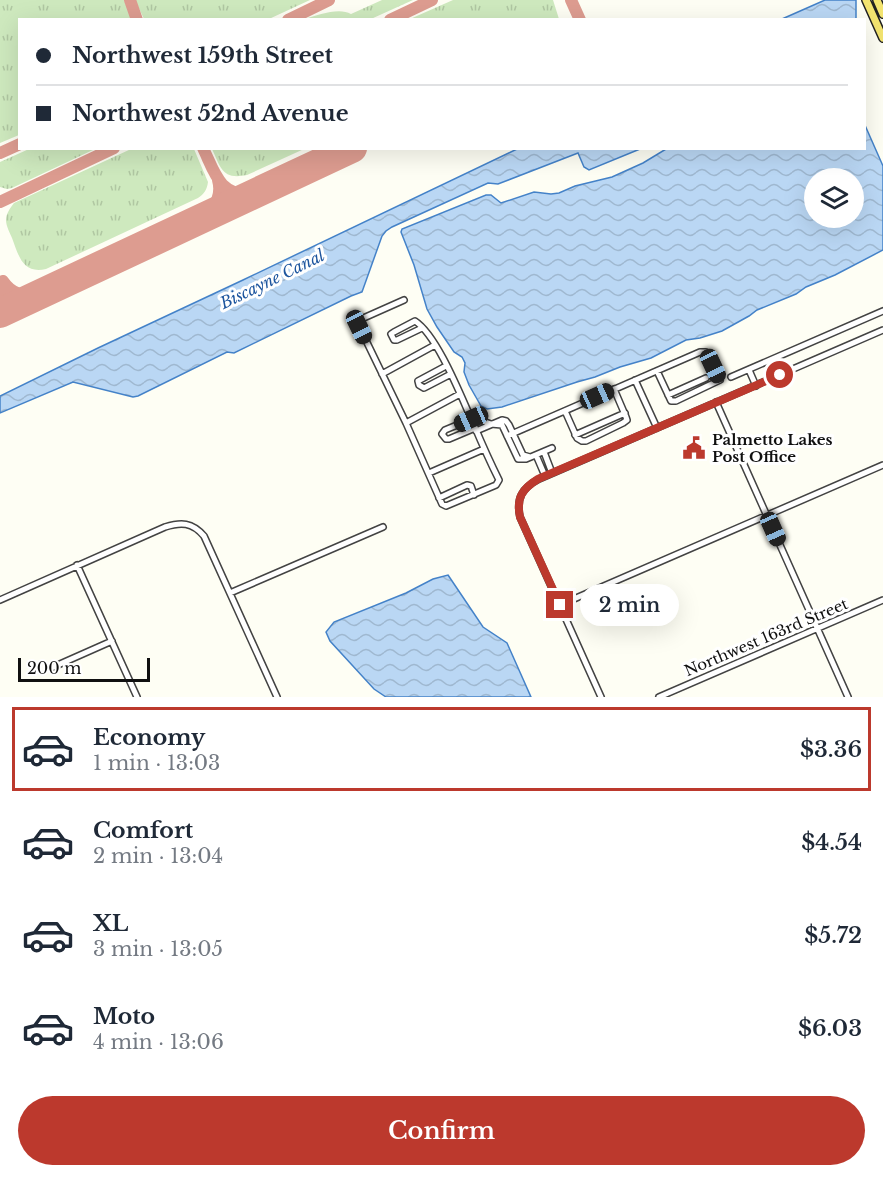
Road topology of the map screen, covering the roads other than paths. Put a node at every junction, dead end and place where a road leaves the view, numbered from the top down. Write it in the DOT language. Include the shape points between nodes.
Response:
graph roads {
  1 [pos="866,0"];
  2 [pos="877,0"];
  3 [pos="883,14"];
  4 [pos="883,38"];
  5 [pos="404,300"];
  6 [pos="883,311"];
  7 [pos="422,328"];
  8 [pos="883,330"];
  9 [pos="435,345"];
  10 [pos="446,366"];
  11 [pos="748,370"];
  12 [pos="657,371"];
  13 [pos="382,374"];
  14 [pos="451,374"];
  15 [pos="730,377"];
  16 [pos="706,378"];
  17 [pos="635,380"];
  18 [pos="756,386"];
  19 [pos="614,389"];
  20 [pos="460,394"];
  21 [pos="668,395"];
  22 [pos="716,402"];
  23 [pos="565,411"];
  24 [pos="625,413"];
  25 [pos="471,419"];
  26 [pos="406,423"];
  27 [pos="491,424"];
  28 [pos="657,428"];
  29 [pos="476,430"];
  30 [pos="510,435"];
  31 [pos="575,435"];
  32 [pos="552,448"];
  33 [pos="484,449"];
  34 [pos="544,452"];
  35 [pos="536,455"];
  36 [pos="883,465"];
  37 [pos="429,473"];
  38 [pos="552,473"];
  39 [pos="545,476"];
  40 [pos="474,495"];
  41 [pos="439,498"];
  42 [pos="767,515"];
  43 [pos="383,527"];
  44 [pos="77,566"];
  45 [pos="230,593"];
  46 [pos="0,600"];
  47 [pos="883,600"];
  48 [pos="560,605"];
  49 [pos="817,628"];
  50 [pos="112,641"];
  51 [pos="51,668"];
  52 [pos="137,697"];
  53 [pos="277,697"];
  54 [pos="601,697"];
  55 [pos="659,697"];
  56 [pos="848,697"];
  1 -- 4 [label="main road"];
  2 -- 3 [label="main road"];
  5 -- 13 [label="street" via="359,320"];
  6 -- 11 [label="street"];
  7 -- 7 [label="street" via="415,321 391,334 397,340"];
  7 -- 9 [label="street"];
  8 -- 18 [label="street"];
  9 -- 10 [label="street"];
  9 -- 13 [label="street"];
  10 -- 14 [label="street"];
  10 -- 14 [label="street" via="418,381 419,386 424,388"];
  11 -- 15 [label="street"];
  11 -- 18 [label="street"];
  12 -- 17 [label="street"];
  12 -- 21 [label="street"];
  12 -- 21 [label="street" via="706,352 720,380 676,401"];
  13 -- 26 [label="street"];
  14 -- 20 [label="street"];
  16 -- 21 [label="street"];
  17 -- 19 [label="street"];
  17 -- 28 [label="street"];
  18 -- 22 [label="street"];
  19 -- 23 [label="street"];
  19 -- 24 [label="street"];
  20 -- 25 [label="street"];
  20 -- 26 [label="street"];
  22 -- 28 [label="street"];
  22 -- 42 [label="street"];
  23 -- 30 [label="street"];
  23 -- 31 [label="street"];
  24 -- 31 [label="street"];
  24 -- 31 [label="street" via="626,422 586,441"];
  25 -- 27 [label="street"];
  25 -- 29 [label="street"];
  25 -- 29 [label="street" via="442,434 449,439"];
  26 -- 37 [label="street"];
  27 -- 29 [label="street"];
  27 -- 30 [label="street" via="502,425"];
  28 -- 38 [label="street"];
  29 -- 33 [label="street"];
  30 -- 35 [label="street" via="518,459"];
  32 -- 34 [label="street"];
  33 -- 37 [label="street"];
  33 -- 40 [label="street" via="499,480"];
  34 -- 35 [label="street"];
  34 -- 38 [label="street"];
  35 -- 39 [label="street"];
  36 -- 42 [label="street"];
  37 -- 41 [label="street"];
  38 -- 39 [label="street"];
  39 -- 48 [label="street" via="520,495 520,517"];
  40 -- 41 [label="street" via="446,507"];
  40 -- 41 [label="street" via="467,485"];
  42 -- 48 [label="street"];
  42 -- 49 [label="street"];
  43 -- 45 [label="street"];
  44 -- 45 [label="street" via="174,524 188,524 201,532"];
  44 -- 46 [label="street"];
  44 -- 50 [label="street"];
  45 -- 53 [label="street"];
  47 -- 49 [label="street, Northwest 163rd Street"];
  48 -- 54 [label="street"];
  49 -- 55 [label="street, Northwest 163rd Street"];
  49 -- 56 [label="street"];
  50 -- 51 [label="street"];
  50 -- 52 [label="street"];
}
